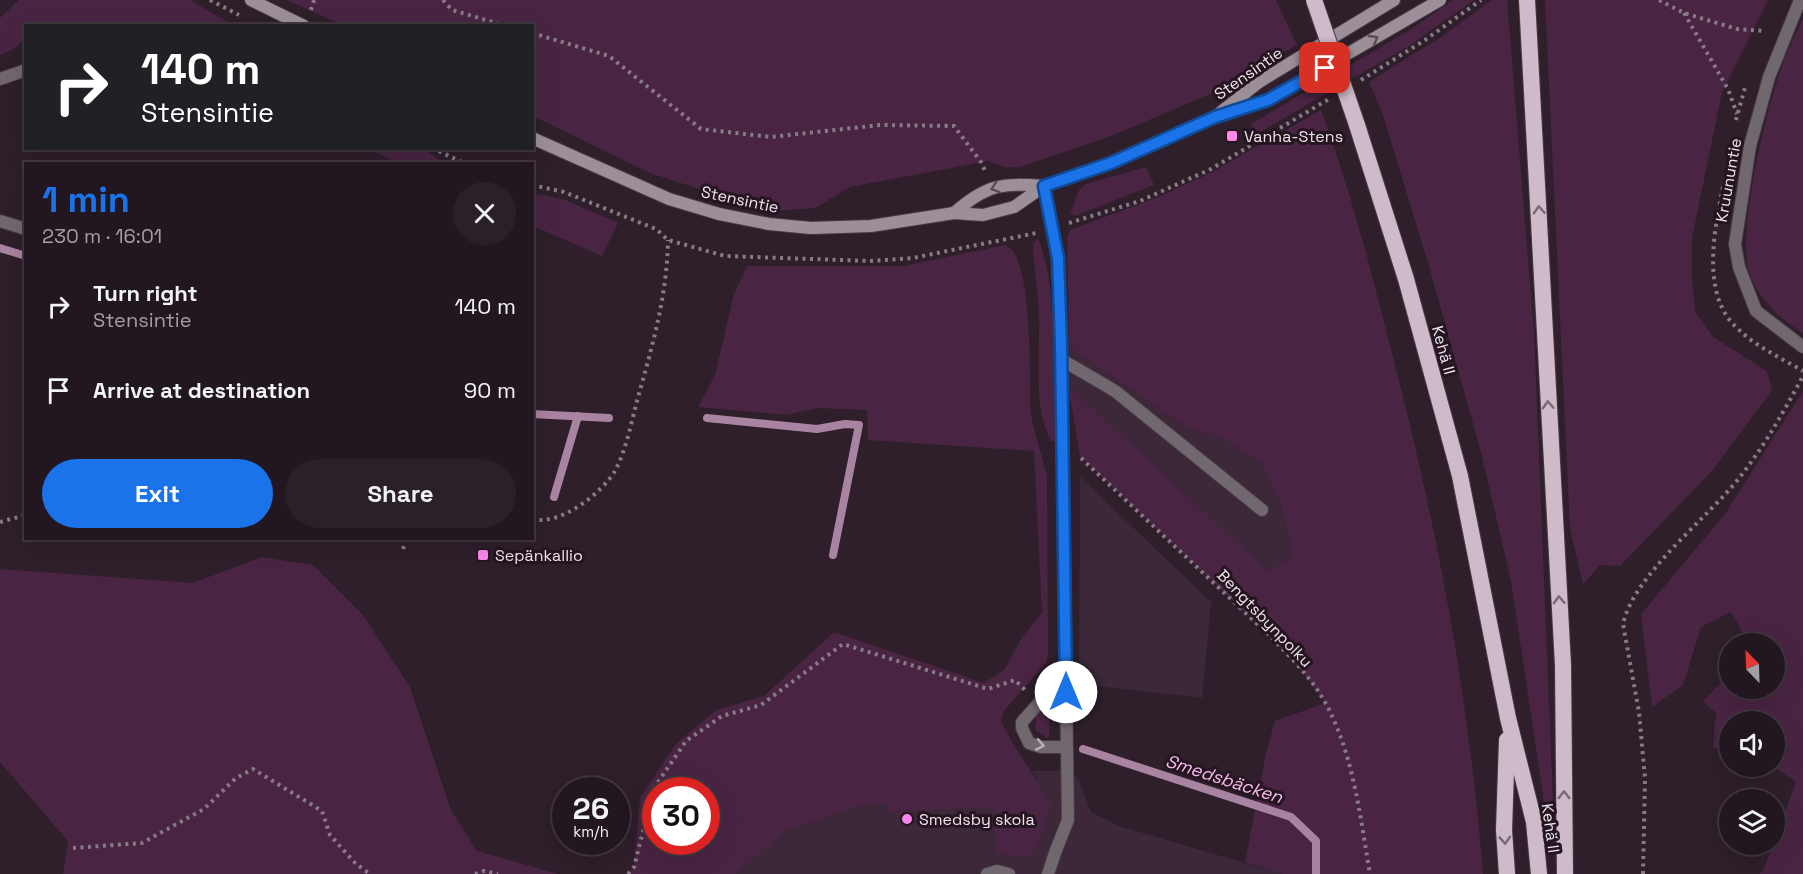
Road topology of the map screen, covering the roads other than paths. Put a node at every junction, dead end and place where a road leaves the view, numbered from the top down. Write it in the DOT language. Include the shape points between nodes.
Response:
graph roads {
  1 [pos="251,0"];
  2 [pos="1314,0"];
  3 [pos="1394,0"];
  4 [pos="1440,0"];
  5 [pos="1527,0"];
  6 [pos="1800,0"];
  7 [pos="300,24"];
  8 [pos="24,71"];
  9 [pos="0,79"];
  10 [pos="1215,117"];
  11 [pos="534,139"];
  12 [pos="1044,186"];
  13 [pos="954,213"];
  14 [pos="0,221"];
  15 [pos="24,228"];
  16 [pos="1803,348"];
  17 [pos="1062,360"];
  18 [pos="1262,510"];
  19 [pos="1066,673"];
  20 [pos="1508,718"];
  21 [pos="1066,747"];
  22 [pos="987,874"];
  23 [pos="1009,874"];
  24 [pos="1048,874"];
  25 [pos="1507,874"];
  26 [pos="1539,874"];
  27 [pos="1564,874"];
  1 -- 7 [label="main road"];
  2 -- 20 [label="highway, Kehä II, bridge" via="1406,279 1460,476"];
  3 -- 10 [label="main road, Stensintie" via="1259,82"];
  10 -- 4 [label="main road, Stensintie, one-way" via="1268,100"];
  27 -- 5 [label="highway, one-way" via="1563,665"];
  6 -- 16 [label="street, Kruununtie" via="1769,77 1750,146 1735,244 1739,267 1756,311"];
  8 -- 9 [label="street"];
  10 -- 12 [label="main road, Stensintie" via="1111,163"];
  11 -- 13 [label="main road, Stensintie" via="669,199 743,219 811,228 859,226"];
  12 -- 13 [label="main road, Stensintie" via="1014,207 983,215"];
  12 -- 13 [label="main road, Stensintie, one-way" via="1008,184 975,194"];
  12 -- 17 [label="street" via="1058,258"];
  14 -- 15 [label="street"];
  17 -- 18 [label="street" via="1115,391"];
  17 -- 19 [label="street"];
  19 -- 21 [label="street"];
  19 -- 21 [label="street, one-way" via="1022,722 1029,743"];
  20 -- 25 [label="highway, Kehä II, one-way" via="1504,830"];
  20 -- 26 [label="highway, Kehä II" via="1534,822"];
  21 -- 24 [label="street" via="1068,820"];
  22 -- 23 [label="street"];
}
